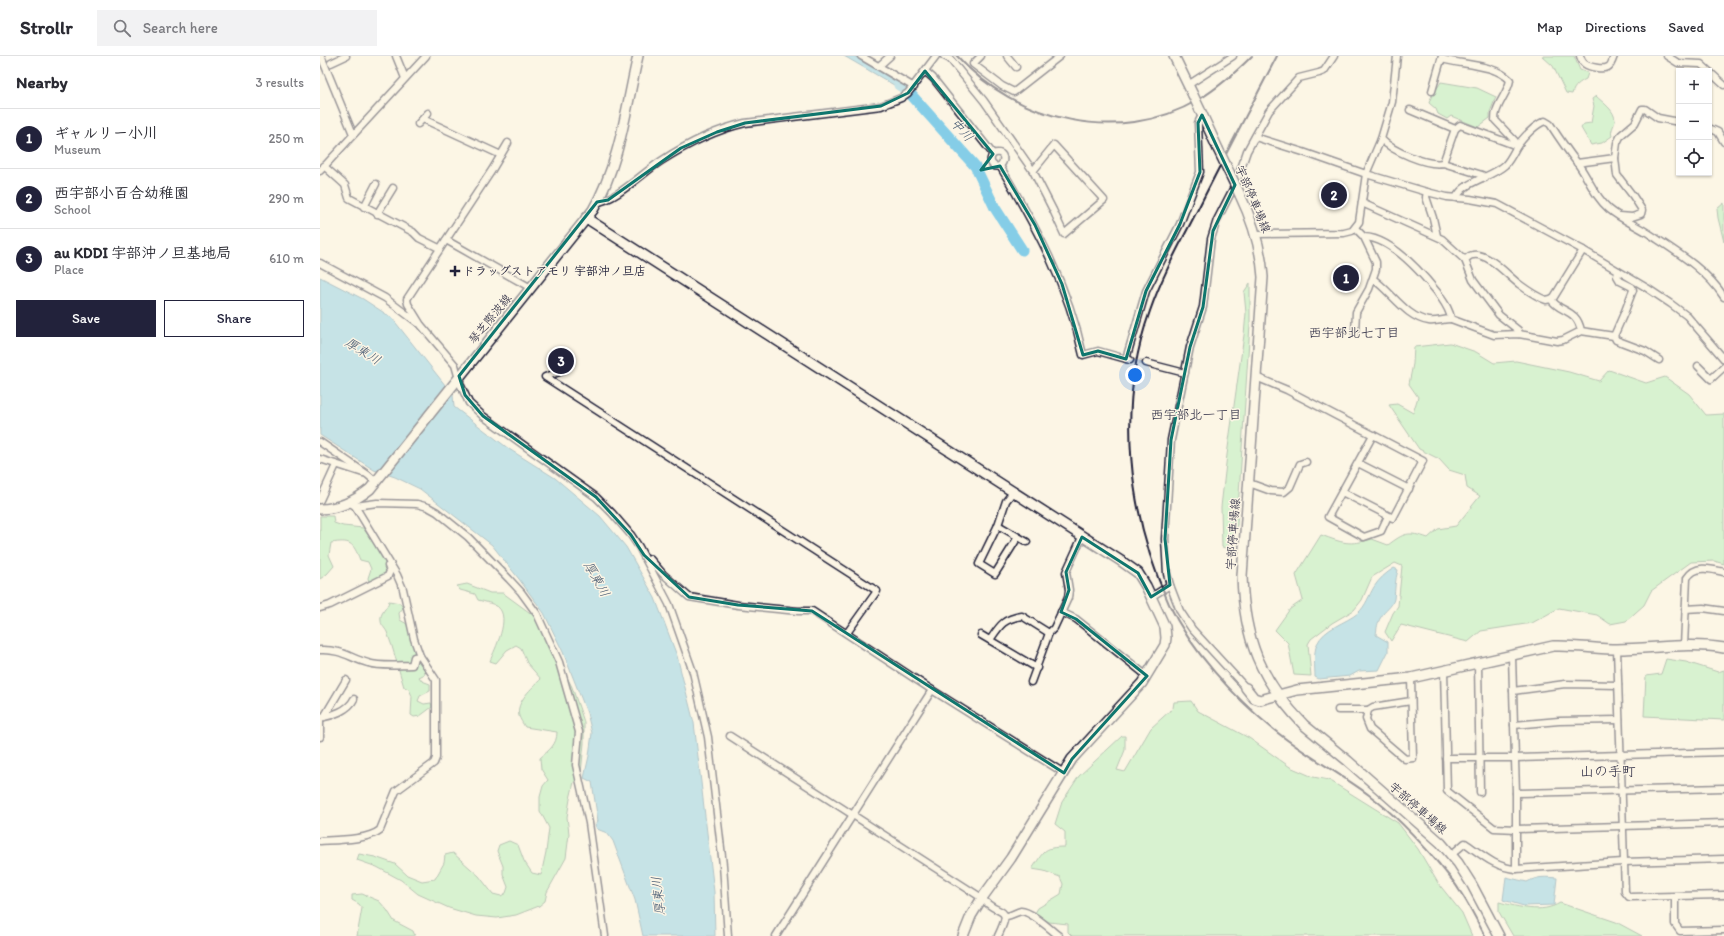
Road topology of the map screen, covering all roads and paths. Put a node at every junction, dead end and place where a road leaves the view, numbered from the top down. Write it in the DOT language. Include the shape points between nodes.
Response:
graph roads {
  1 [pos="321,56"];
  2 [pos="346,56"];
  3 [pos="396,56"];
  4 [pos="426,56"];
  5 [pos="638,56"];
  6 [pos="862,56"];
  7 [pos="890,56"];
  8 [pos="936,56"];
  9 [pos="944,56"];
  10 [pos="981,56"];
  11 [pos="1008,56"];
  12 [pos="1060,56"];
  13 [pos="1174,56"];
  14 [pos="1233,56"];
  15 [pos="1334,56"];
  16 [pos="1397,56"];
  17 [pos="1580,56"];
  18 [pos="1614,56"];
  19 [pos="1667,56"];
  20 [pos="1695,56"];
  21 [pos="1442,57"];
  22 [pos="331,63"];
  23 [pos="1695,63"];
  24 [pos="878,66"];
  25 [pos="1016,66"];
  26 [pos="926,71"];
  27 [pos="405,78"];
  28 [pos="1723,81"];
  29 [pos="1188,85"];
  30 [pos="914,87"];
  31 [pos="1432,91"];
  32 [pos="1410,110"];
  33 [pos="428,113"];
  34 [pos="1201,113"];
  35 [pos="423,119"];
  36 [pos="1676,121"];
  37 [pos="418,124"];
  38 [pos="1455,129"];
  39 [pos="1712,129"];
  40 [pos="353,134"];
  41 [pos="1254,137"];
  42 [pos="1380,139"];
  43 [pos="1724,140"];
  44 [pos="508,143"];
  45 [pos="1517,146"];
  46 [pos="501,155"];
  47 [pos="1615,158"];
  48 [pos="1443,163"];
  49 [pos="1577,163"];
  50 [pos="322,168"];
  51 [pos="1033,171"];
  52 [pos="1366,174"];
  53 [pos="1485,178"];
  54 [pos="376,184"];
  55 [pos="393,188"];
  56 [pos="1427,192"];
  57 [pos="1456,198"];
  58 [pos="597,202"];
  59 [pos="1362,203"];
  60 [pos="364,207"];
  61 [pos="378,214"];
  62 [pos="1620,216"];
  63 [pos="586,218"];
  64 [pos="1355,228"];
  65 [pos="1256,234"];
  66 [pos="1437,236"];
  67 [pos="1364,237"];
  68 [pos="446,240"];
  69 [pos="439,248"];
  70 [pos="1583,250"];
  71 [pos="1465,260"];
  72 [pos="320,263"];
  73 [pos="1618,271"];
  74 [pos="1373,279"];
  75 [pos="531,288"];
  76 [pos="1724,297"];
  77 [pos="1552,299"];
  78 [pos="1451,319"];
  79 [pos="421,325"];
  80 [pos="1581,331"];
  81 [pos="1355,333"];
  82 [pos="1519,334"];
  83 [pos="1614,336"];
  84 [pos="1724,359"];
  85 [pos="1659,360"];
  86 [pos="1146,364"];
  87 [pos="1698,366"];
  88 [pos="1724,367"];
  89 [pos="562,371"];
  90 [pos="1185,373"];
  91 [pos="459,376"];
  92 [pos="1256,378"];
  93 [pos="1374,435"];
  94 [pos="320,442"];
  95 [pos="320,459"];
  96 [pos="1306,462"];
  97 [pos="1358,463"];
  98 [pos="336,466"];
  99 [pos="368,475"];
  100 [pos="377,480"];
  101 [pos="1249,483"];
  102 [pos="1409,489"];
  103 [pos="1013,492"];
  104 [pos="1342,492"];
  105 [pos="320,500"];
  106 [pos="353,504"];
  107 [pos="320,509"];
  108 [pos="1388,516"];
  109 [pos="998,525"];
  110 [pos="1018,537"];
  111 [pos="1082,537"];
  112 [pos="1026,542"];
  113 [pos="644,555"];
  114 [pos="389,562"];
  115 [pos="1724,572"];
  116 [pos="1170,585"];
  117 [pos="1151,597"];
  118 [pos="320,608"];
  119 [pos="1685,609"];
  120 [pos="1724,611"];
  121 [pos="1061,612"];
  122 [pos="847,633"];
  123 [pos="1049,634"];
  124 [pos="981,635"];
  125 [pos="990,640"];
  126 [pos="1684,646"];
  127 [pos="1724,648"];
  128 [pos="1617,649"];
  129 [pos="320,650"];
  130 [pos="420,656"];
  131 [pos="1512,656"];
  132 [pos="1478,663"];
  133 [pos="1036,668"];
  134 [pos="1444,670"];
  135 [pos="1147,676"];
  136 [pos="1411,678"];
  137 [pos="346,680"];
  138 [pos="1031,682"];
  139 [pos="1618,685"];
  140 [pos="1246,688"];
  141 [pos="932,690"];
  142 [pos="1513,691"];
  143 [pos="1277,694"];
  144 [pos="354,699"];
  145 [pos="1412,700"];
  146 [pos="1338,710"];
  147 [pos="1368,710"];
  148 [pos="322,718"];
  149 [pos="1619,720"];
  150 [pos="1514,725"];
  151 [pos="730,736"];
  152 [pos="320,737"];
  153 [pos="1724,752"];
  154 [pos="1620,755"];
  155 [pos="1446,758"];
  156 [pos="1515,758"];
  157 [pos="1481,759"];
  158 [pos="1064,773"];
  159 [pos="1724,788"];
  160 [pos="1621,790"];
  161 [pos="1480,792"];
  162 [pos="1516,793"];
  163 [pos="854,816"];
  164 [pos="1724,823"];
  165 [pos="1622,826"];
  166 [pos="1517,829"];
  167 [pos="320,841"];
  168 [pos="1451,855"];
  169 [pos="1724,859"];
  170 [pos="1623,862"];
  171 [pos="1516,869"];
  172 [pos="1724,895"];
  173 [pos="1675,897"];
  174 [pos="982,898"];
  175 [pos="1006,916"];
  176 [pos="1724,930"];
  177 [pos="1057,935"];
  178 [pos="606,936"];
  179 [pos="728,936"];
  180 [pos="776,936"];
  181 [pos="963,936"];
  182 [pos="998,936"];
  183 [pos="1499,936"];
  1 -- 40 [label="street"];
  2 -- 22 [label="street"];
  3 -- 27 [label="street"];
  4 -- 27 [label="street"];
  5 -- 58 [label="street, 琴芝際波線" via="616,157"];
  6 -- 24 [label="street"];
  7 -- 24 [label="street"];
  8 -- 26 [label="street"];
  9 -- 51 [label="street" via="950,59 984,101"];
  10 -- 12 [label="street" via="973,64 1014,92"];
  11 -- 25 [label="street"];
  13 -- 29 [label="street, 宇部停車場線"];
  14 -- 29 [label="street"];
  15 -- 41 [label="street" via="1324,71 1299,78 1290,87 1270,111"];
  16 -- 42 [label="street" via="1394,92"];
  17 -- 18 [label="street" via="1586,65 1603,68 1610,65"];
  19 -- 23 [label="street" via="1678,63"];
  20 -- 23 [label="street"];
  21 -- 31 [label="street"];
  21 -- 45 [label="street" via="1457,64 1488,68 1504,74 1510,80 1495,120"];
  23 -- 28 [label="street" via="1701,64"];
  24 -- 30 [label="street"];
  26 -- 30 [label="street"];
  26 -- 34 [label="street" via="993,154 990,157 992,165 1000,166 1035,225 1062,284 1076,324 1083,355 1098,351 1128,359 1146,291 1180,224 1200,172 1198,123"];
  27 -- 40 [label="street"];
  29 -- 34 [label="street, 宇部停車場線, bridge"];
  30 -- 58 [label="street" via="902,98 881,106 730,127 681,148 608,200"];
  32 -- 38 [label="street"];
  33 -- 35 [label="street"];
  34 -- 65 [label="street, 宇部停車場線, bridge"];
  35 -- 37 [label="street"];
  35 -- 46 [label="street"];
  36 -- 47 [label="street" via="1658,118 1642,109 1635,123 1621,135"];
  38 -- 45 [label="street" via="1460,125"];
  38 -- 48 [label="street"];
  39 -- 43 [label="street"];
  40 -- 50 [label="street"];
  41 -- 52 [label="street"];
  41 -- 90 [label="street" via="1213,231 1203,307 1190,347"];
  42 -- 48 [label="street" via="1417,158 1437,164"];
  42 -- 52 [label="street"];
  44 -- 46 [label="street"];
  45 -- 49 [label="street" via="1540,123 1545,122 1550,124"];
  45 -- 53 [label="street" via="1506,164"];
  46 -- 68 [label="street"];
  47 -- 49 [label="street"];
  47 -- 62 [label="street" via="1617,175 1642,210 1641,214 1632,217"];
  48 -- 53 [label="street"];
  49 -- 62 [label="street" via="1598,198"];
  50 -- 60 [label="street" via="345,185 349,198"];
  51 -- 51 [label="street" via="1054,145 1104,200 1064,234"];
  52 -- 56 [label="street"];
  52 -- 59 [label="street"];
  53 -- 57 [label="street" via="1466,186 1459,191"];
  54 -- 60 [label="street"];
  55 -- 61 [label="street"];
  56 -- 57 [label="street"];
  56 -- 66 [label="street" via="1426,197"];
  57 -- 70 [label="street" via="1497,204"];
  58 -- 63 [label="street, 琴芝際波線"];
  59 -- 64 [label="street" via="1359,222"];
  59 -- 66 [label="street"];
  60 -- 61 [label="street"];
  61 -- 69 [label="street"];
  62 -- 76 [label="street" via="1697,267 1716,284"];
  63 -- 75 [label="street, 琴芝際波線"];
  63 -- 103 [label="street"];
  64 -- 65 [label="street" via="1344,233"];
  64 -- 67 [label="street"];
  65 -- 92 [label="street, 宇部停車場線" via="1263,277"];
  66 -- 71 [label="street"];
  67 -- 74 [label="street" via="1376,262"];
  67 -- 78 [label="street" via="1371,237 1387,245 1417,268 1450,311"];
  68 -- 69 [label="street"];
  68 -- 75 [label="street"];
  69 -- 79 [label="street" via="407,299"];
  70 -- 73 [label="street"];
  70 -- 77 [label="street"];
  71 -- 77 [label="street" via="1471,255 1477,255 1508,273 1529,291 1544,299"];
  71 -- 82 [label="street" via="1472,280 1499,315 1518,330"];
  72 -- 79 [label="street" via="385,298"];
  73 -- 83 [label="street" via="1620,281 1633,290"];
  73 -- 84 [label="street" via="1687,316"];
  74 -- 78 [label="street" via="1418,317 1432,321"];
  74 -- 81 [label="street" via="1356,312"];
  75 -- 91 [label="street, 琴芝際波線"];
  77 -- 80 [label="street" via="1554,303 1574,315"];
  78 -- 82 [label="street" via="1494,335"];
  79 -- 91 [label="street" via="455,365"];
  80 -- 82 [label="street" via="1557,341"];
  80 -- 83 [label="street"];
  83 -- 85 [label="street" via="1616,340 1645,351"];
  86 -- 90 [label="street"];
  87 -- 88 [label="street" via="1711,379"];
  89 -- 122 [label="street" via="545,377 878,591"];
  90 -- 116 [label="street" via="1171,440 1166,494 1165,552"];
  91 -- 100 [label="street, 琴芝際波線"];
  91 -- 113 [label="street" via="469,403 483,416 596,497 631,535"];
  92 -- 93 [label="street" via="1287,390"];
  92 -- 101 [label="street, 宇部停車場線"];
  93 -- 97 [label="street"];
  93 -- 102 [label="street" via="1424,461"];
  94 -- 99 [label="street"];
  95 -- 98 [label="street"];
  96 -- 101 [label="street" via="1300,464 1290,487 1284,492"];
  97 -- 102 [label="street"];
  97 -- 104 [label="street"];
  98 -- 99 [label="street"];
  98 -- 105 [label="street"];
  99 -- 100 [label="street"];
  100 -- 106 [label="street, 琴芝際波線"];
  101 -- 143 [label="street, 宇部停車場線" via="1242,576 1244,608 1253,648"];
  102 -- 108 [label="street" via="1393,518"];
  103 -- 109 [label="street" via="1006,501"];
  103 -- 111 [label="street"];
  104 -- 108 [label="street"];
  104 -- 108 [label="street" via="1328,517 1364,537 1381,531"];
  106 -- 107 [label="street, 琴芝際波線"];
  106 -- 114 [label="street"];
  106 -- 178 [label="street" via="403,503 428,507 437,512 468,537 521,592 537,614 559,662 579,732 576,765 589,823"];
  109 -- 110 [label="street"];
  109 -- 110 [label="street" via="979,564 995,574"];
  110 -- 112 [label="street"];
  111 -- 117 [label="street" via="1138,573"];
  111 -- 121 [label="street" via="1066,572 1069,590"];
  113 -- 122 [label="street" via="690,597 738,605 812,611"];
  113 -- 179 [label="street" via="669,604 701,702 712,769"];
  114 -- 118 [label="street" via="388,576"];
  114 -- 130 [label="street" via="403,589"];
  115 -- 119 [label="street" via="1705,569 1691,571 1687,578"];
  116 -- 117 [label="street"];
  116 -- 140 [label="street" via="1187,621"];
  117 -- 135 [label="street" via="1165,627 1166,638 1162,651"];
  119 -- 120 [label="street"];
  119 -- 126 [label="street"];
  121 -- 123 [label="street"];
  121 -- 135 [label="street" via="1076,619"];
  122 -- 141 [label="street"];
  123 -- 125 [label="street" via="1022,616 1006,620"];
  123 -- 133 [label="street"];
  124 -- 125 [label="street"];
  125 -- 133 [label="street"];
  126 -- 127 [label="street"];
  126 -- 128 [label="street"];
  128 -- 131 [label="street" via="1572,645"];
  128 -- 139 [label="street"];
  129 -- 130 [label="street" via="343,652 375,664 412,665 414,657"];
  130 -- 167 [label="street" via="436,680 434,763 396,791 380,830 375,834"];
  131 -- 132 [label="street"];
  131 -- 142 [label="street"];
  132 -- 134 [label="street"];
  132 -- 157 [label="street"];
  133 -- 138 [label="street"];
  134 -- 136 [label="street"];
  134 -- 155 [label="street"];
  135 -- 158 [label="street" via="1072,759"];
  136 -- 143 [label="street" via="1310,688"];
  136 -- 145 [label="street"];
  137 -- 148 [label="street"];
  139 -- 142 [label="street" via="1565,684"];
  139 -- 149 [label="street"];
  140 -- 143 [label="street" via="1254,698 1260,700"];
  141 -- 158 [label="street"];
  141 -- 163 [label="street"];
  142 -- 150 [label="street"];
  143 -- 168 [label="street, 宇部停車場線" via="1304,725 1424,828"];
  144 -- 148 [label="street" via="339,712"];
  145 -- 147 [label="street"];
  145 -- 147 [label="street" via="1412,758 1405,759 1370,729 1366,719"];
  146 -- 147 [label="street"];
  148 -- 152 [label="street"];
  149 -- 150 [label="street"];
  149 -- 154 [label="street"];
  150 -- 156 [label="street"];
  151 -- 163 [label="street"];
  153 -- 154 [label="street"];
  154 -- 156 [label="street"];
  154 -- 160 [label="street"];
  155 -- 157 [label="street"];
  155 -- 166 [label="street" via="1447,791 1494,828"];
  156 -- 157 [label="street"];
  156 -- 162 [label="street"];
  157 -- 161 [label="street"];
  158 -- 174 [label="street" via="1011,858"];
  159 -- 160 [label="street"];
  160 -- 162 [label="street"];
  160 -- 165 [label="street"];
  162 -- 166 [label="street"];
  163 -- 174 [label="street"];
  163 -- 180 [label="street"];
  164 -- 165 [label="street"];
  165 -- 166 [label="street"];
  165 -- 170 [label="street"];
  166 -- 171 [label="street"];
  168 -- 171 [label="street" via="1465,843 1492,861 1506,868"];
  168 -- 183 [label="street, 宇部停車場線" via="1472,885"];
  169 -- 170 [label="street"];
  170 -- 171 [label="street"];
  170 -- 173 [label="street" via="1625,892 1629,897"];
  172 -- 173 [label="street"];
  173 -- 176 [label="street" via="1675,924 1680,931"];
  174 -- 175 [label="street"];
  174 -- 181 [label="street"];
  175 -- 177 [label="street" via="1026,912"];
  175 -- 182 [label="street"];
}
